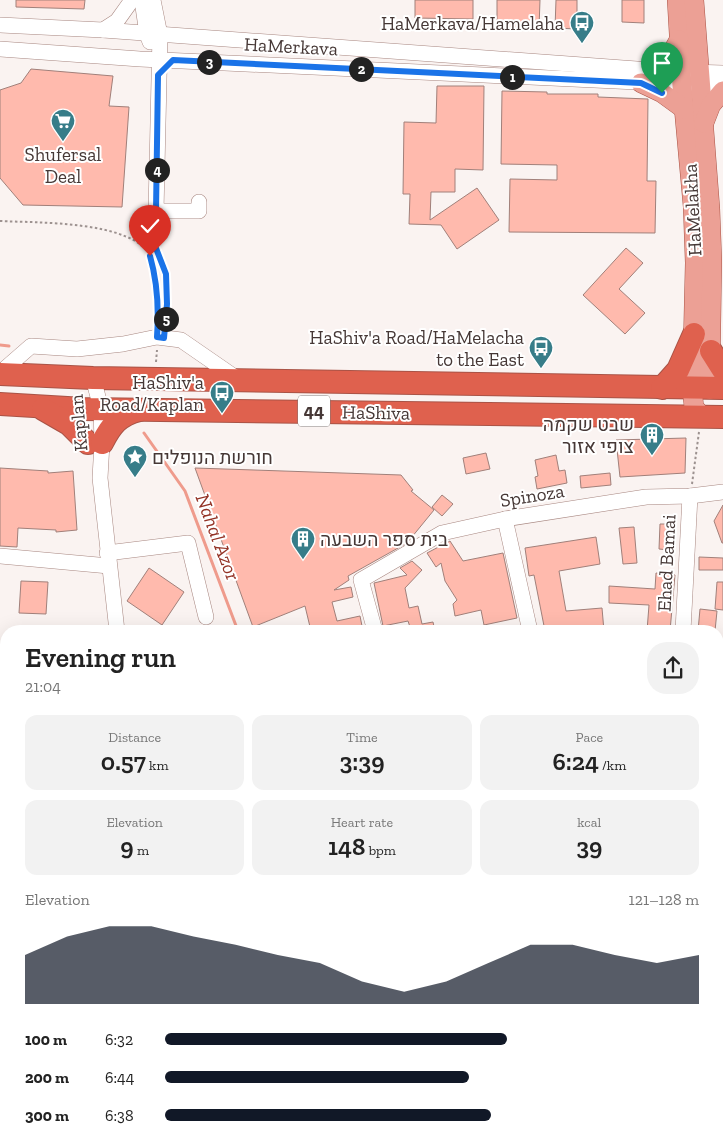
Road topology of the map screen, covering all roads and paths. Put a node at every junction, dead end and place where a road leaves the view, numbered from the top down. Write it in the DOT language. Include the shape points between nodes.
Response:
graph roads {
  1 [pos="132,0"];
  2 [pos="142,0"];
  3 [pos="153,0"];
  4 [pos="676,0"];
  5 [pos="694,0"];
  6 [pos="156,18"];
  7 [pos="0,25"];
  8 [pos="103,30"];
  9 [pos="153,34"];
  10 [pos="175,35"];
  11 [pos="679,39"];
  12 [pos="0,49"];
  13 [pos="140,59"];
  14 [pos="166,60"];
  15 [pos="723,73"];
  16 [pos="158,75"];
  17 [pos="647,77"];
  18 [pos="690,79"];
  19 [pos="723,86"];
  20 [pos="723,91"];
  21 [pos="684,109"];
  22 [pos="703,124"];
  23 [pos="199,202"];
  24 [pos="156,211"];
  25 [pos="0,221"];
  26 [pos="694,334"];
  27 [pos="161,337"];
  28 [pos="711,351"];
  29 [pos="148,362"];
  30 [pos="723,370"];
  31 [pos="0,373"];
  32 [pos="93,378"];
  33 [pos="239,380"];
  34 [pos="662,388"];
  35 [pos="0,404"];
  36 [pos="706,404"];
  37 [pos="35,406"];
  38 [pos="93,409"];
  39 [pos="142,409"];
  40 [pos="95,443"];
  41 [pos="723,492"];
  42 [pos="690,496"];
  43 [pos="504,519"];
  44 [pos="0,556"];
  45 [pos="108,559"];
  46 [pos="206,617"];
  47 [pos="116,625"];
  48 [pos="373,625"];
  49 [pos="529,625"];
  50 [pos="683,625"];
  1 -- 8 [label="street" via="117,21"];
  2 -- 9 [label="street"];
  3 -- 6 [label="street"];
  4 -- 11 [label="main road, HaMelakha"];
  5 -- 18 [label="main road, HaMelakha"];
  6 -- 9 [label="street"];
  6 -- 10 [label="street"];
  7 -- 8 [label="street, HaMerkava"];
  8 -- 9 [label="street, HaMerkava"];
  9 -- 10 [label="street, HaMerkava"];
  9 -- 14 [label="street"];
  10 -- 17 [label="street, HaMerkava"];
  11 -- 17 [label="main road" via="666,63"];
  11 -- 18 [label="main road, HaMelakha"];
  12 -- 13 [label="street, HaMerkava"];
  13 -- 14 [label="street, HaMerkava"];
  13 -- 16 [label="street"];
  14 -- 16 [label="street"];
  14 -- 17 [label="street, HaMerkava"];
  15 -- 18 [label="street"];
  16 -- 24 [label="street"];
  17 -- 18 [label="street, HaMerkava"];
  17 -- 21 [label="main road"];
  18 -- 19 [label="street"];
  18 -- 21 [label="main road, HaMelakha"];
  18 -- 22 [label="main road, HaMelakha"];
  20 -- 22 [label="main road"];
  21 -- 26 [label="main road, HaMelakha" via="693,207"];
  22 -- 28 [label="main road, HaMelakha" via="710,208"];
  23 -- 24 [label="street" via="199,211"];
  24 -- 27 [label="path" via="152,238 166,274 167,304"];
  25 -- 27 [label="path" via="93,227 120,233 139,244 150,256 156,276"];
  26 -- 34 [label="highway" via="678,370"];
  26 -- 36 [label="main road, HaMelakha"];
  27 -- 29 [label="path" via="156,362"];
  27 -- 31 [label="street" via="76,349 31,346"];
  27 -- 33 [label="street" via="181,340"];
  28 -- 30 [label="highway"];
  28 -- 36 [label="main road, HaMelakha"];
  31 -- 32 [label="highway, HaShiva / 44"];
  32 -- 33 [label="highway, HaShiva / 44"];
  32 -- 38 [label="street, Kaplan"];
  33 -- 34 [label="highway, HaShiva / 44"];
  34 -- 36 [label="highway, HaShiva / 44"];
  35 -- 37 [label="highway, HaShiva / 44"];
  36 -- 39 [label="highway, HaShiva / 44" via="603,405 526,413"];
  36 -- 42 [label="path"];
  37 -- 38 [label="highway, HaShiva / 44"];
  37 -- 40 [label="highway" via="61,418"];
  38 -- 39 [label="highway, HaShiva / 44"];
  38 -- 40 [label="street, Kaplan"];
  39 -- 40 [label="highway" via="120,417"];
  40 -- 45 [label="street, Kaplan"];
  41 -- 42 [label="street, Spinoza"];
  42 -- 43 [label="street, Spinoza" via="646,497"];
  42 -- 50 [label="street, Ehad Bamai"];
  43 -- 48 [label="street, Spinoza" via="442,533 361,580"];
  43 -- 49 [label="street"];
  44 -- 45 [label="street"];
  45 -- 46 [label="street" via="188,543"];
  45 -- 47 [label="street, Kaplan"];
}
